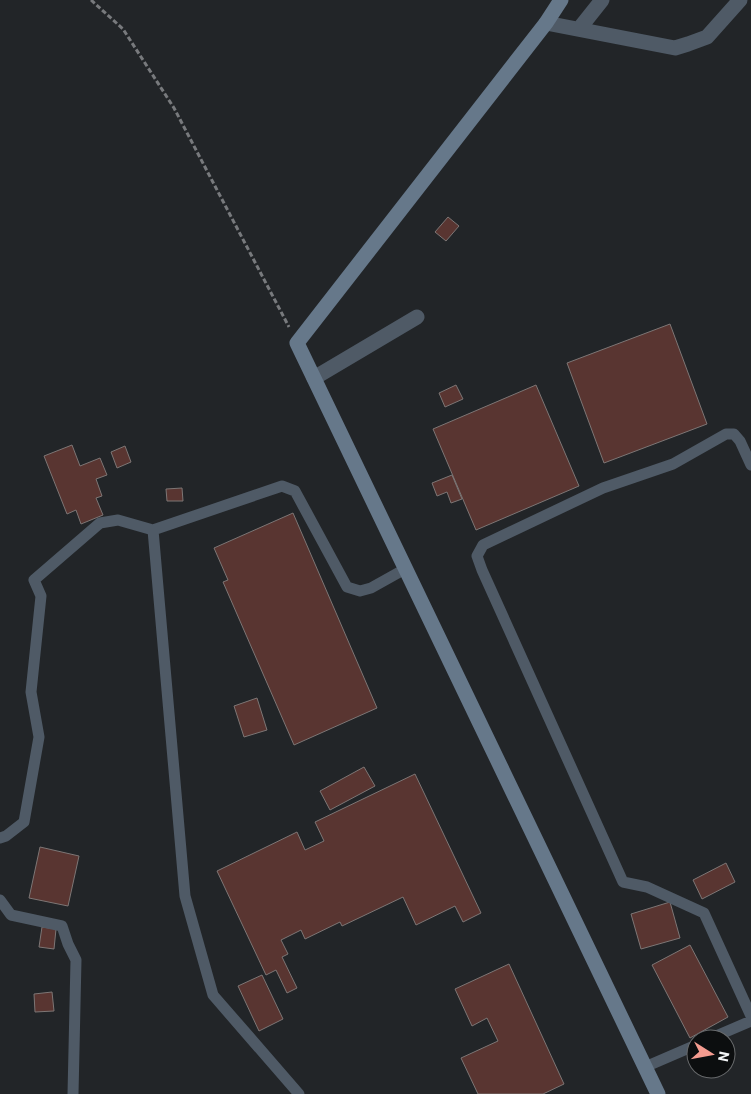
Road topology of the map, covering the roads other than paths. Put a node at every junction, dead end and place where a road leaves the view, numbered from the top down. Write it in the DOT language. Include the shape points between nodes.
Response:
graph roads {
  1 [pos="561,0"];
  2 [pos="602,0"];
  3 [pos="740,0"];
  4 [pos="546,23"];
  5 [pos="579,29"];
  6 [pos="417,316"];
  7 [pos="314,378"];
  8 [pos="751,465"];
  9 [pos="153,530"];
  10 [pos="405,569"];
  11 [pos="0,838"];
  12 [pos="0,900"];
  13 [pos="751,1016"];
  14 [pos="751,1020"];
  15 [pos="731,1029"];
  16 [pos="686,1049"];
  17 [pos="645,1067"];
  18 [pos="73,1094"];
  19 [pos="299,1094"];
  20 [pos="658,1094"];
  1 -- 4 [label="street"];
  2 -- 5 [label="street"];
  3 -- 5 [label="street" via="706,37 675,48"];
  4 -- 5 [label="street"];
  4 -- 7 [label="street" via="297,343"];
  6 -- 7 [label="street"];
  7 -- 10 [label="street"];
  8 -- 13 [label="lane" via="740,441 734,434 726,434 673,464 603,488 483,545 477,556 624,882 647,887 704,913"];
  9 -- 10 [label="lane" via="282,486 295,491 347,587 360,591 371,588"];
  9 -- 11 [label="lane" via="118,520 100,523 34,580 41,596 30,692 39,737 24,822"];
  9 -- 19 [label="lane" via="185,896 213,995"];
  10 -- 17 [label="street"];
  12 -- 18 [label="lane" via="11,915 62,926 76,960"];
  14 -- 15 [label="lane"];
  16 -- 17 [label="lane"];
  17 -- 20 [label="street"];
}
